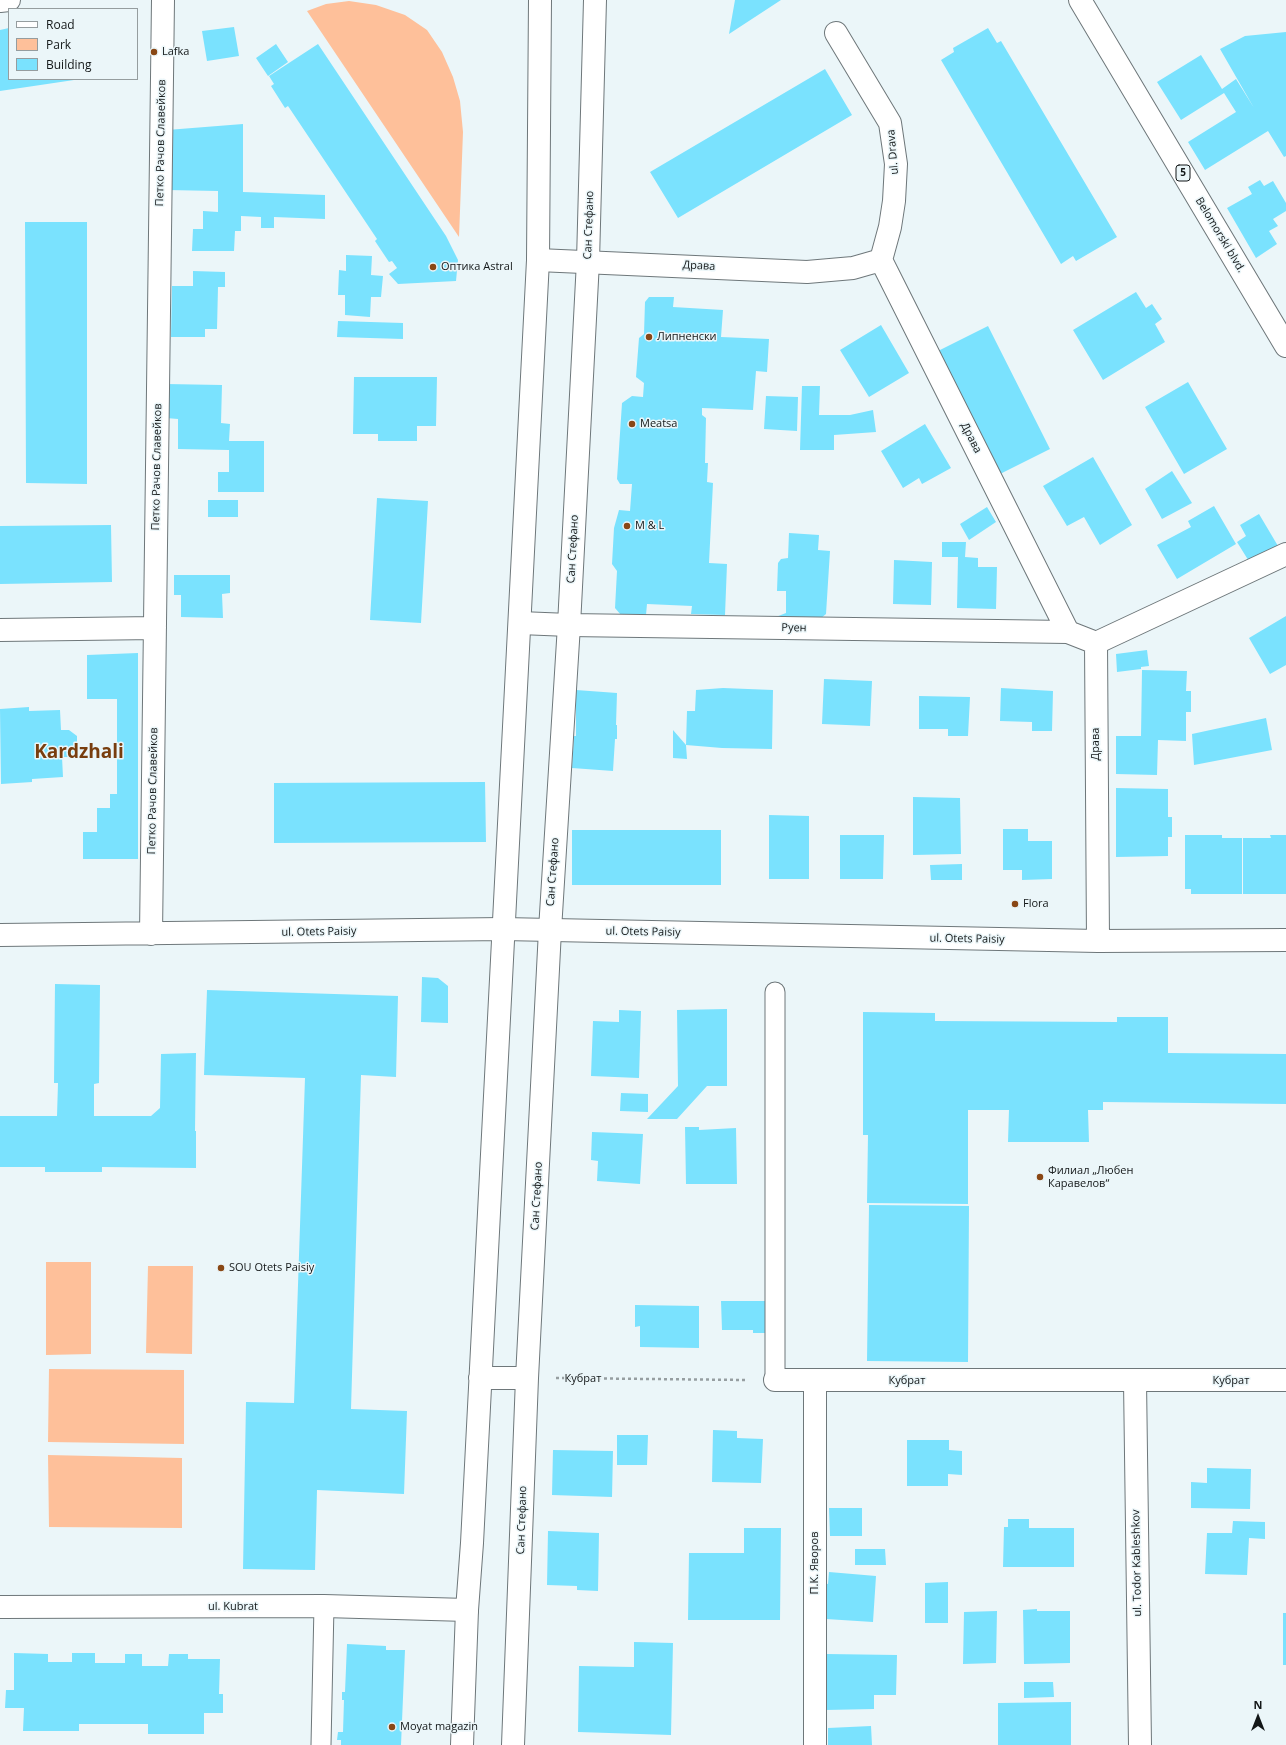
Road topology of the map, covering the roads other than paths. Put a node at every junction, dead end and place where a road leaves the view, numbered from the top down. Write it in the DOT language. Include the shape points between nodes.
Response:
graph roads {
  1 [pos="9,0"];
  2 [pos="163,0"];
  3 [pos="540,0"];
  4 [pos="595,0"];
  5 [pos="1080,0"];
  6 [pos="0,1"];
  7 [pos="836,33"];
  8 [pos="538,260"];
  9 [pos="881,260"];
  10 [pos="588,261"];
  11 [pos="1286,346"];
  12 [pos="1286,554"];
  13 [pos="520,623"];
  14 [pos="569,625"];
  15 [pos="155,628"];
  16 [pos="0,630"];
  17 [pos="1068,632"];
  18 [pos="1096,643"];
  19 [pos="503,929"];
  20 [pos="550,930"];
  21 [pos="151,934"];
  22 [pos="0,935"];
  23 [pos="1286,940"];
  24 [pos="1098,941"];
  25 [pos="775,992"];
  26 [pos="480,1378"];
  27 [pos="528,1378"];
  28 [pos="775,1380"];
  29 [pos="815,1380"];
  30 [pos="1286,1380"];
  31 [pos="1135,1381"];
  32 [pos="324,1606"];
  33 [pos="0,1607"];
  34 [pos="467,1610"];
  35 [pos="321,1745"];
  36 [pos="462,1745"];
  37 [pos="513,1745"];
  38 [pos="815,1745"];
  39 [pos="1140,1745"];
  1 -- 6 [label="street"];
  2 -- 15 [label="street, Петко Рачов Славейков"];
  3 -- 8 [label="street"];
  4 -- 10 [label="street, Сан Стефано"];
  5 -- 11 [label="street, Belomorski blvd. / 5"];
  7 -- 9 [label="street, ul. Drava" via="890,123 896,164 894,201"];
  8 -- 10 [label="street, Драва"];
  8 -- 13 [label="street"];
  9 -- 10 [label="street, Драва" via="853,268 807,272"];
  9 -- 17 [label="street, Драва"];
  10 -- 14 [label="street, Сан Стефано"];
  12 -- 18 [label="street"];
  13 -- 14 [label="street, Руен"];
  13 -- 19 [label="street"];
  14 -- 17 [label="street, Руен"];
  14 -- 20 [label="street, Сан Стефано"];
  15 -- 16 [label="street"];
  15 -- 21 [label="street, Петко Рачов Славейков"];
  17 -- 18 [label="street"];
  18 -- 24 [label="street, Драва"];
  19 -- 20 [label="street, ul. Otets Paisiy"];
  19 -- 21 [label="street, ul. Otets Paisiy"];
  19 -- 26 [label="street"];
  20 -- 24 [label="street, ul. Otets Paisiy"];
  20 -- 27 [label="street, Сан Стефано"];
  21 -- 22 [label="street, ul. Otets Paisiy"];
  23 -- 24 [label="street, ul. Otets Paisiy"];
  25 -- 28 [label="lane"];
  26 -- 27 [label="street"];
  26 -- 34 [label="street"];
  27 -- 37 [label="street, Сан Стефано"];
  28 -- 29 [label="street, Кубрат"];
  29 -- 31 [label="street, Кубрат"];
  29 -- 38 [label="street, П.К. Яворов"];
  30 -- 31 [label="street, Кубрат"];
  31 -- 39 [label="street, ul. Todor Kableshkov"];
  32 -- 33 [label="street, ul. Kubrat"];
  32 -- 34 [label="street, ul. Kubrat"];
  32 -- 35 [label="lane"];
  34 -- 36 [label="street"];
}
